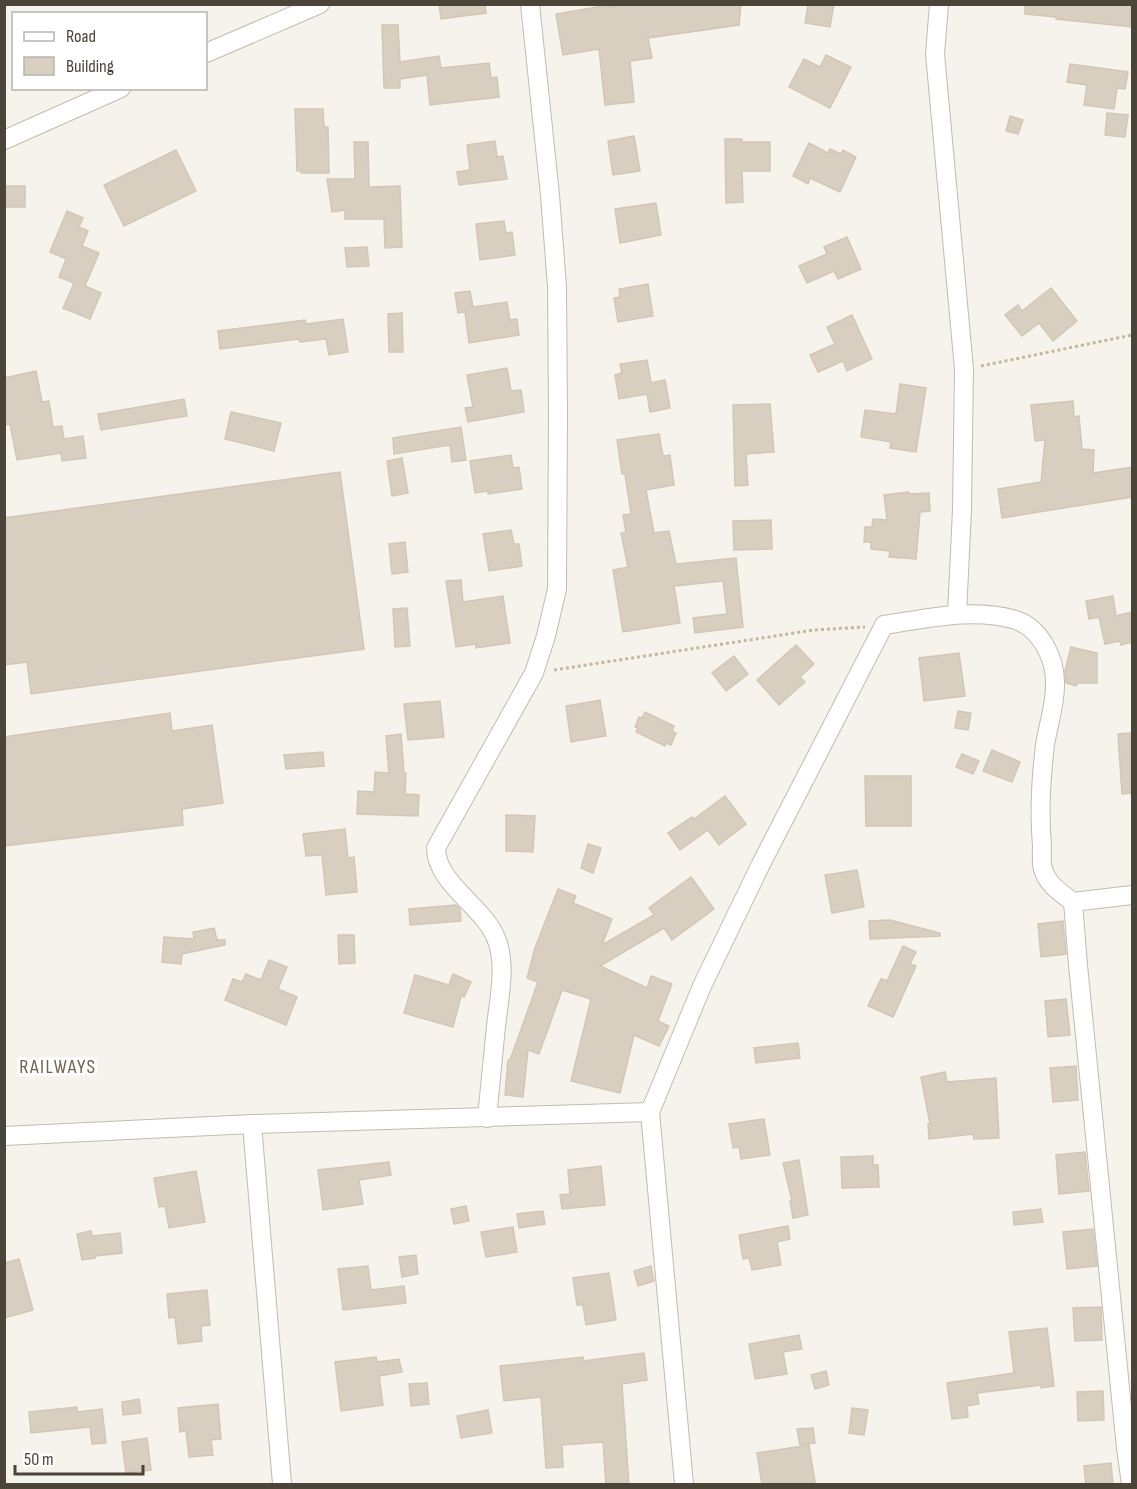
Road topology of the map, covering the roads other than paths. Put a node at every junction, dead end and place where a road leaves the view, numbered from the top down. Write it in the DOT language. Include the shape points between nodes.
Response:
graph roads {
  1 [pos="320,4"];
  2 [pos="530,4"];
  3 [pos="939,4"];
  4 [pos="207,53"];
  5 [pos="116,90"];
  6 [pos="4,140"];
  7 [pos="957,614"];
  8 [pos="1132,895"];
  9 [pos="1073,902"];
  10 [pos="650,1112"];
  11 [pos="487,1118"];
  12 [pos="252,1124"];
  13 [pos="4,1136"];
  14 [pos="282,1485"];
  15 [pos="684,1485"];
  16 [pos="1131,1485"];
  1 -- 4 [label="street"];
  2 -- 11 [label="street" via="556,276 557,589 534,673 436,848 441,870 485,918 497,940 501,969"];
  3 -- 7 [label="street" via="935,54 964,369"];
  5 -- 6 [label="street"];
  7 -- 9 [label="street" via="1016,620 1041,639 1049,654 1056,684 1045,745 1040,819 1043,870 1053,887"];
  7 -- 10 [label="street" via="884,626 706,976"];
  8 -- 9 [label="street"];
  9 -- 16 [label="street"];
  10 -- 11 [label="street"];
  10 -- 15 [label="street"];
  11 -- 12 [label="street"];
  12 -- 13 [label="street"];
  12 -- 14 [label="street"];
}
